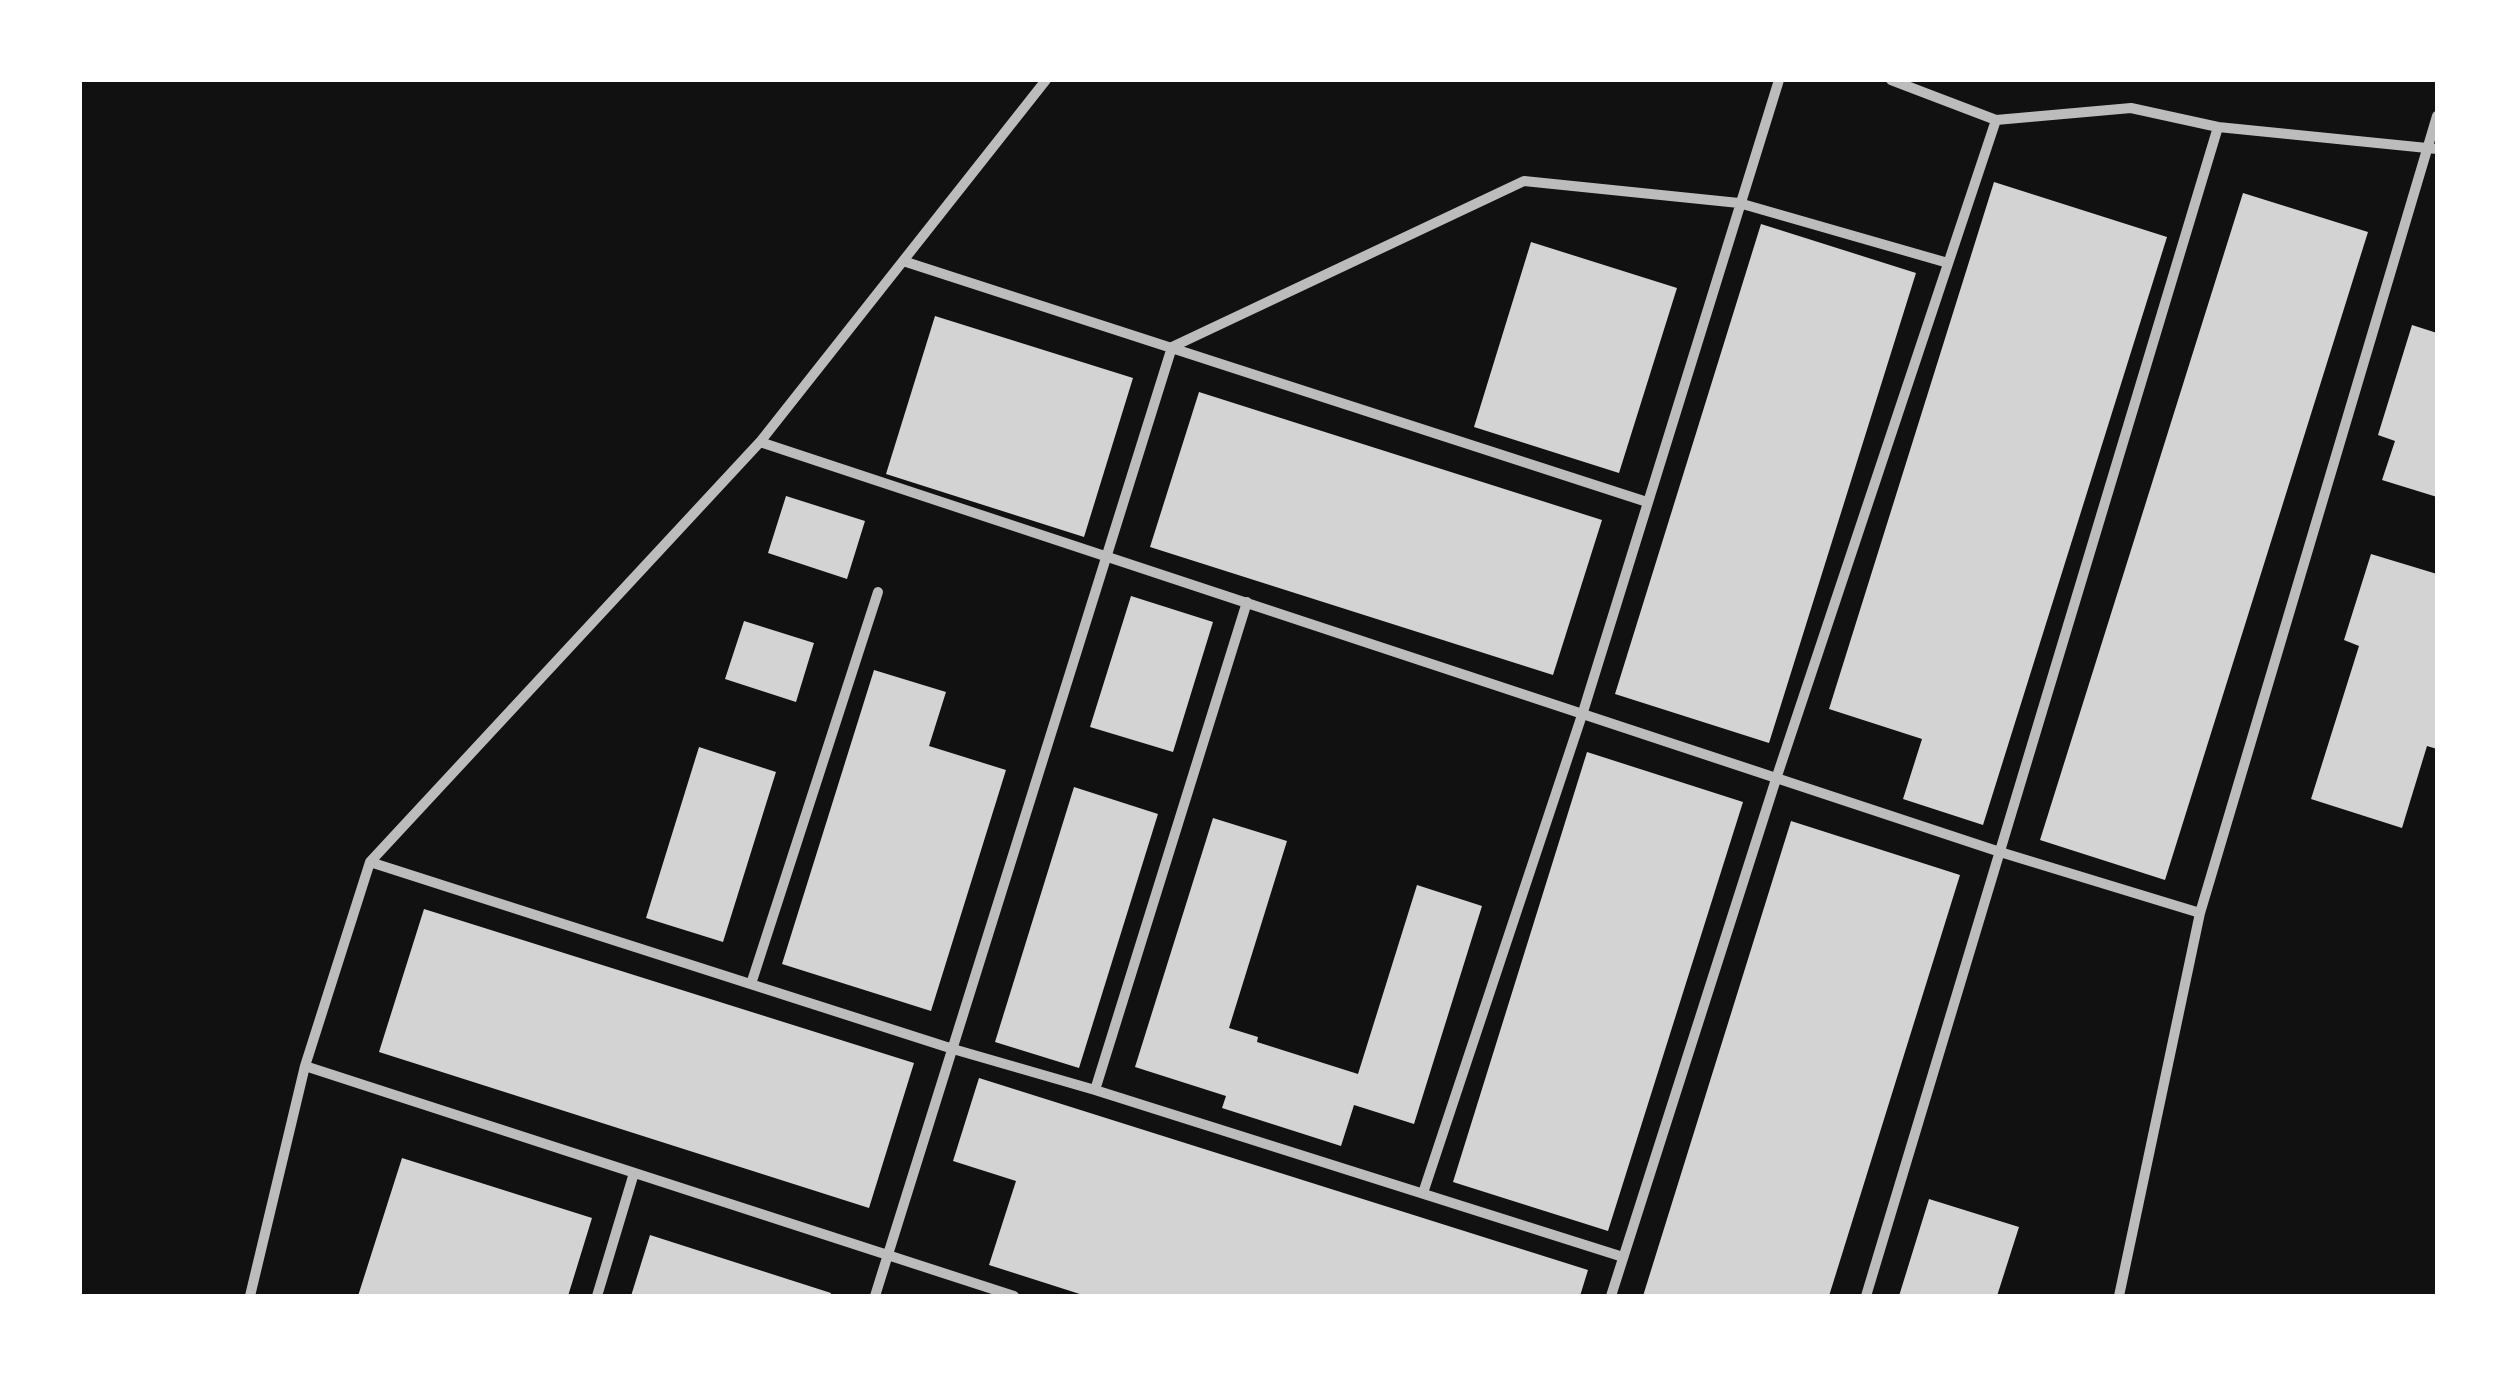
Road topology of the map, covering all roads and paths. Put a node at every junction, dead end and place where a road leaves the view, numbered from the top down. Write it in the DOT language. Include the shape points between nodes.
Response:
graph roads {
  1 [pos="1046,80"];
  2 [pos="1779,80"];
  3 [pos="1891,80"];
  4 [pos="2437,116"];
  5 [pos="1996,120"];
  6 [pos="2218,127"];
  7 [pos="2433,148"];
  8 [pos="1739,203"];
  9 [pos="903,260"];
  10 [pos="1948,264"];
  11 [pos="1172,347"];
  12 [pos="760,442"];
  13 [pos="1647,502"];
  14 [pos="1105,555"];
  15 [pos="878,592"];
  16 [pos="1247,602"];
  17 [pos="1583,712"];
  18 [pos="1778,776"];
  19 [pos="2000,852"];
  20 [pos="370,862"];
  21 [pos="2200,913"];
  22 [pos="752,984"];
  23 [pos="952,1048"];
  24 [pos="305,1066"];
  25 [pos="1096,1090"];
  26 [pos="634,1173"];
  27 [pos="1423,1192"];
  28 [pos="888,1255"];
  29 [pos="1623,1257"];
  30 [pos="250,1296"];
  31 [pos="596,1296"];
  32 [pos="875,1296"];
  33 [pos="1014,1296"];
  34 [pos="1611,1296"];
  35 [pos="1866,1296"];
  36 [pos="2119,1296"];
  1 -- 9 [label="street"];
  2 -- 8 [label="street"];
  3 -- 5 [label="street"];
  4 -- 7 [label="street"];
  5 -- 6 [label="street" via="2131,108"];
  5 -- 10 [label="street"];
  6 -- 7 [label="street"];
  6 -- 19 [label="street"];
  7 -- 21 [label="street"];
  8 -- 10 [label="street"];
  8 -- 11 [label="street" via="1524,182"];
  8 -- 13 [label="street"];
  9 -- 11 [label="street"];
  9 -- 12 [label="street"];
  10 -- 18 [label="street"];
  11 -- 13 [label="street"];
  11 -- 14 [label="street"];
  12 -- 14 [label="street"];
  12 -- 20 [label="street"];
  13 -- 17 [label="street"];
  14 -- 16 [label="street"];
  14 -- 23 [label="street"];
  15 -- 22 [label="street"];
  16 -- 17 [label="street"];
  16 -- 25 [label="street"];
  17 -- 18 [label="street"];
  17 -- 27 [label="street"];
  18 -- 19 [label="street"];
  18 -- 29 [label="street"];
  19 -- 21 [label="street"];
  19 -- 35 [label="street"];
  20 -- 22 [label="street"];
  20 -- 24 [label="street"];
  21 -- 36 [label="street"];
  22 -- 23 [label="street"];
  23 -- 25 [label="street"];
  23 -- 28 [label="street"];
  24 -- 26 [label="street"];
  24 -- 30 [label="street"];
  25 -- 27 [label="street"];
  26 -- 28 [label="street"];
  26 -- 31 [label="street"];
  27 -- 29 [label="street"];
  28 -- 32 [label="street"];
  28 -- 33 [label="street"];
  29 -- 34 [label="street"];
}
